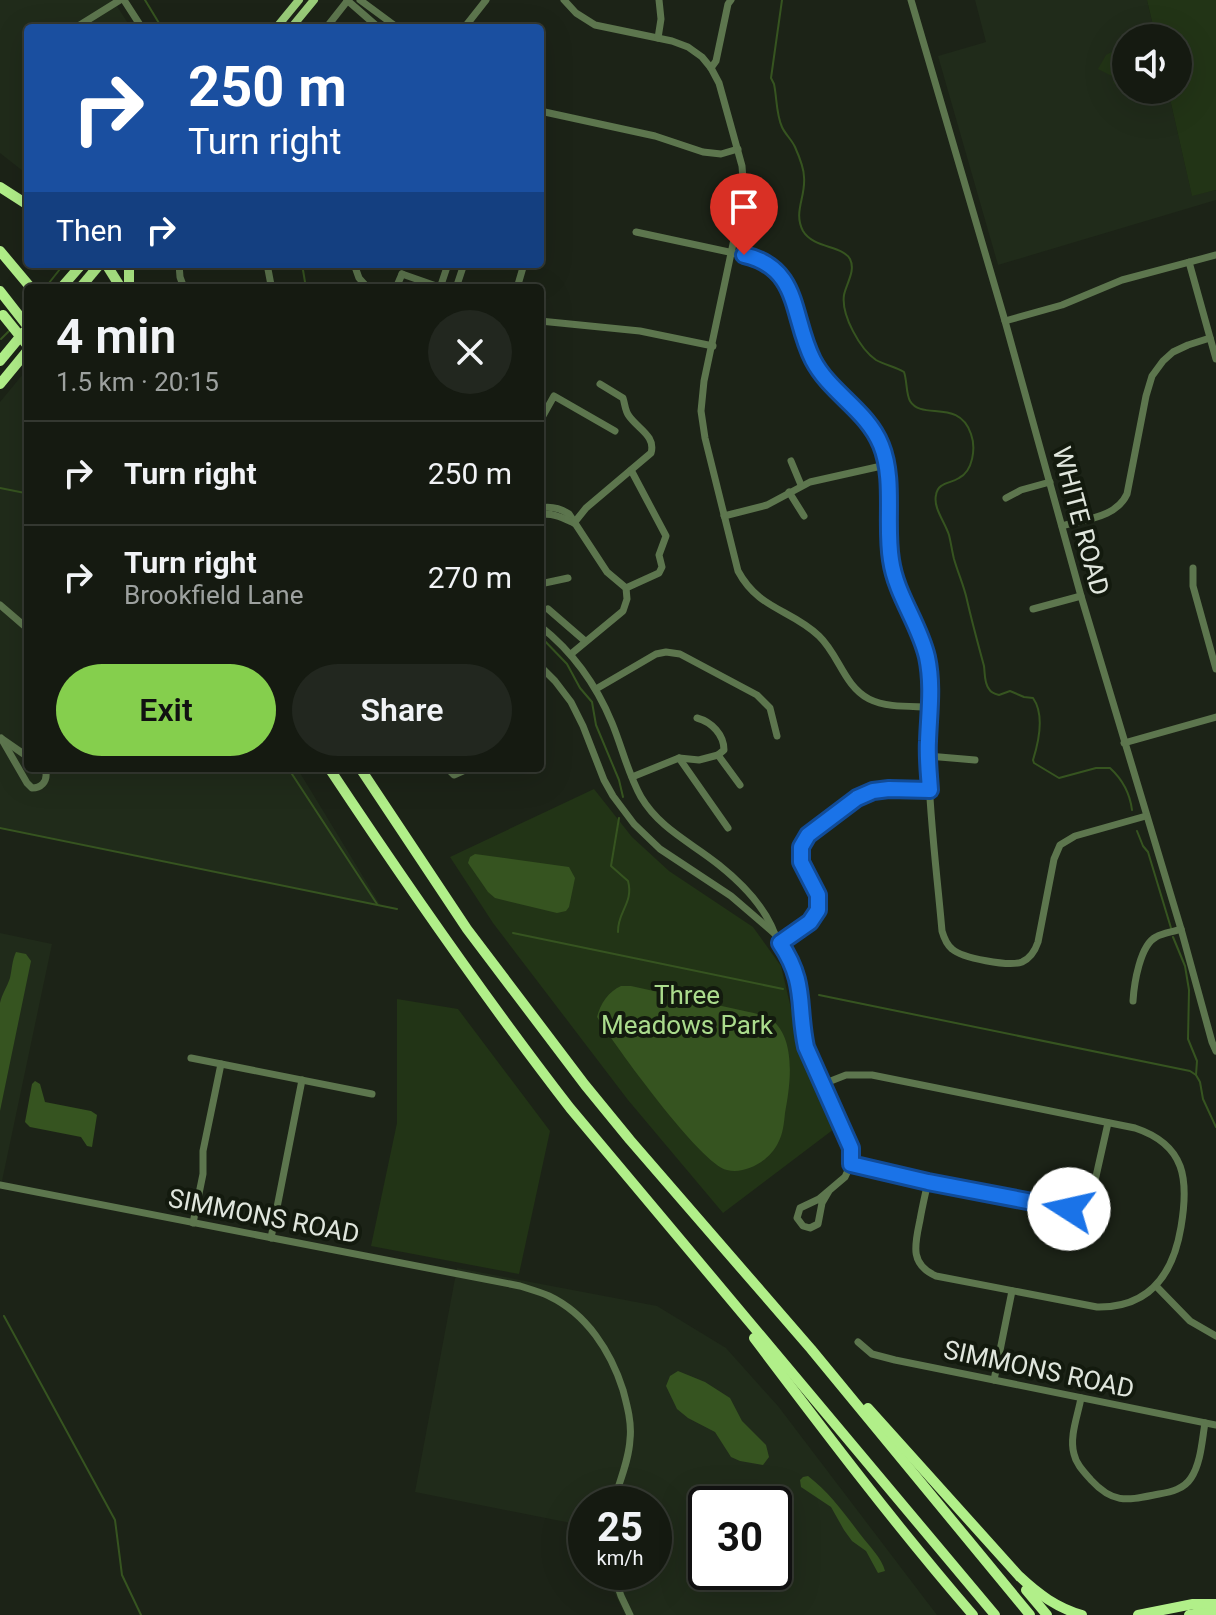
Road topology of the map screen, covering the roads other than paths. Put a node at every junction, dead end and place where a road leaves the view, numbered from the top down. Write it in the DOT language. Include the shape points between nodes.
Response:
graph roads {
  1 [pos="122,0"];
  2 [pos="299,0"];
  3 [pos="314,0"];
  4 [pos="348,0"];
  5 [pos="360,0"];
  6 [pos="486,0"];
  7 [pos="564,0"];
  8 [pos="659,0"];
  9 [pos="731,0"];
  10 [pos="911,0"];
  11 [pos="82,24"];
  12 [pos="139,24"];
  13 [pos="279,24"];
  14 [pos="294,24"];
  15 [pos="329,24"];
  16 [pos="375,24"];
  17 [pos="393,24"];
  18 [pos="467,24"];
  19 [pos="658,38"];
  20 [pos="711,68"];
  21 [pos="544,112"];
  22 [pos="738,149"];
  23 [pos="0,187"];
  24 [pos="24,202"];
  25 [pos="636,232"];
  26 [pos="0,251"];
  27 [pos="732,253"];
  28 [pos="1216,255"];
  29 [pos="1189,262"];
  30 [pos="78,268"];
  31 [pos="99,268"];
  32 [pos="401,268"];
  33 [pos="402,274"];
  34 [pos="27,284"];
  35 [pos="64,284"];
  36 [pos="84,284"];
  37 [pos="398,284"];
  38 [pos="430,284"];
  39 [pos="0,291"];
  40 [pos="2,313"];
  41 [pos="544,321"];
  42 [pos="1005,321"];
  43 [pos="24,322"];
  44 [pos="24,332"];
  45 [pos="1210,338"];
  46 [pos="24,343"];
  47 [pos="713,346"];
  48 [pos="24,353"];
  49 [pos="1216,359"];
  50 [pos="0,361"];
  51 [pos="0,384"];
  52 [pos="600,384"];
  53 [pos="544,414"];
  54 [pos="615,431"];
  55 [pos="791,461"];
  56 [pos="886,465"];
  57 [pos="631,470"];
  58 [pos="1050,482"];
  59 [pos="801,485"];
  60 [pos="789,492"];
  61 [pos="1006,498"];
  62 [pos="544,507"];
  63 [pos="544,514"];
  64 [pos="724,516"];
  65 [pos="804,516"];
  66 [pos="574,523"];
  67 [pos="1062,526"];
  68 [pos="1193,568"];
  69 [pos="568,578"];
  70 [pos="544,583"];
  71 [pos="626,588"];
  72 [pos="1081,596"];
  73 [pos="0,605"];
  74 [pos="548,609"];
  75 [pos="1033,609"];
  76 [pos="24,626"];
  77 [pos="544,630"];
  78 [pos="585,641"];
  79 [pos="571,654"];
  80 [pos="1216,669"];
  81 [pos="544,670"];
  82 [pos="596,689"];
  83 [pos="930,707"];
  84 [pos="1216,717"];
  85 [pos="697,718"];
  86 [pos="777,736"];
  87 [pos="1,738"];
  88 [pos="1124,743"];
  89 [pos="24,754"];
  90 [pos="718,755"];
  91 [pos="928,756"];
  92 [pos="679,758"];
  93 [pos="975,760"];
  94 [pos="45,772"];
  95 [pos="332,772"];
  96 [pos="363,772"];
  97 [pos="632,777"];
  98 [pos="740,785"];
  99 [pos="930,790"];
  100 [pos="1146,816"];
  101 [pos="656,817"];
  102 [pos="728,828"];
  103 [pos="642,832"];
  104 [pos="1181,929"];
  105 [pos="774,933"];
  106 [pos="780,943"];
  107 [pos="1133,1001"];
  108 [pos="1216,1051"];
  109 [pos="191,1058"];
  110 [pos="221,1064"];
  111 [pos="302,1080"];
  112 [pos="823,1084"];
  113 [pos="372,1094"];
  114 [pos="1108,1123"];
  115 [pos="851,1164"];
  116 [pos="928,1182"];
  117 [pos="0,1185"];
  118 [pos="829,1191"];
  119 [pos="193,1223"];
  120 [pos="271,1238"];
  121 [pos="1156,1286"];
  122 [pos="1012,1291"];
  123 [pos="724,1293"];
  124 [pos="1216,1336"];
  125 [pos="858,1342"];
  126 [pos="811,1349"];
  127 [pos="994,1380"];
  128 [pos="1081,1398"];
  129 [pos="1205,1423"];
  130 [pos="1216,1425"];
  131 [pos="618,1486"];
  132 [pos="981,1536"];
  133 [pos="619,1590"];
  134 [pos="1216,1604"];
  135 [pos="1216,1614"];
  136 [pos="630,1615"];
  137 [pos="973,1615"];
  138 [pos="995,1615"];
  139 [pos="1030,1615"];
  140 [pos="1047,1615"];
  141 [pos="1082,1615"];
  142 [pos="1138,1615"];
  143 [pos="1189,1615"];
  1 -- 11 [label="street"];
  1 -- 12 [label="street"];
  2 -- 13 [label="main road"];
  3 -- 14 [label="main road"];
  4 -- 15 [label="street"];
  4 -- 16 [label="street"];
  5 -- 17 [label="street"];
  6 -- 18 [label="street"];
  7 -- 19 [label="street" via="595,25"];
  8 -- 19 [label="street"];
  9 -- 20 [label="street"];
  10 -- 42 [label="street, WHITE ROAD"];
  19 -- 20 [label="street" via="688,47"];
  20 -- 22 [label="street"];
  21 -- 22 [label="street" via="703,152"];
  22 -- 27 [label="street" via="744,192"];
  23 -- 24 [label="highway"];
  25 -- 27 [label="street"];
  26 -- 34 [label="highway"];
  27 -- 47 [label="street"];
  27 -- 56 [label="street" via="761,260 780,273 815,364 870,424"];
  28 -- 29 [label="street"];
  29 -- 42 [label="street"];
  29 -- 45 [label="street"];
  30 -- 35 [label="highway"];
  31 -- 36 [label="highway"];
  32 -- 33 [label="street"];
  33 -- 37 [label="street"];
  33 -- 38 [label="street"];
  39 -- 43 [label="highway"];
  40 -- 46 [label="highway, bridge"];
  41 -- 47 [label="street" via="640,331"];
  42 -- 58 [label="street, WHITE ROAD"];
  44 -- 50 [label="highway"];
  45 -- 49 [label="street"];
  45 -- 67 [label="street" via="1173,352 1152,376 1123,503 1111,512"];
  47 -- 64 [label="street" via="701,411"];
  48 -- 51 [label="highway"];
  52 -- 57 [label="street" via="623,398 627,414 653,444 651,453"];
  53 -- 54 [label="street" via="554,396"];
  55 -- 59 [label="street"];
  56 -- 59 [label="street"];
  56 -- 83 [label="street" via="891,565 924,647"];
  57 -- 66 [label="street"];
  57 -- 71 [label="street" via="666,536 659,573"];
  58 -- 61 [label="street"];
  58 -- 67 [label="street, WHITE ROAD"];
  59 -- 60 [label="street"];
  60 -- 64 [label="street" via="754,510"];
  60 -- 65 [label="street"];
  62 -- 66 [label="street" via="561,509"];
  63 -- 66 [label="street"];
  64 -- 83 [label="street" via="735,562 748,587 821,638 859,693 880,703"];
  66 -- 71 [label="street" via="607,572"];
  67 -- 72 [label="street, WHITE ROAD"];
  68 -- 80 [label="street"];
  69 -- 70 [label="street"];
  71 -- 78 [label="street" via="623,611"];
  72 -- 75 [label="street"];
  72 -- 88 [label="street, WHITE ROAD"];
  73 -- 76 [label="street"];
  74 -- 78 [label="street"];
  77 -- 79 [label="street"];
  78 -- 79 [label="street"];
  79 -- 82 [label="street"];
  81 -- 103 [label="street" via="571,702 605,783"];
  82 -- 86 [label="street" via="651,656 680,654 757,695 770,708"];
  82 -- 97 [label="street"];
  83 -- 91 [label="street"];
  84 -- 88 [label="street"];
  85 -- 90 [label="street" via="713,725 724,742"];
  87 -- 89 [label="street"];
  87 -- 94 [label="street" via="32,788 45,782"];
  88 -- 100 [label="street, WHITE ROAD"];
  90 -- 92 [label="street"];
  90 -- 98 [label="street"];
  91 -- 93 [label="street"];
  91 -- 99 [label="street"];
  92 -- 97 [label="street"];
  92 -- 102 [label="street"];
  95 -- 123 [label="highway" via="521,1045"];
  96 -- 126 [label="highway" via="467,929 558,1051"];
  97 -- 101 [label="street"];
  99 -- 100 [label="street" via="945,940 960,954 1005,964 1025,960 1037,946 1060,845"];
  99 -- 106 [label="street" via="873,791 808,835 801,862 818,895 818,910"];
  100 -- 104 [label="street, WHITE ROAD"];
  101 -- 103 [label="street"];
  101 -- 105 [label="street" via="737,881"];
  103 -- 105 [label="street"];
  104 -- 107 [label="street" via="1149,944"];
  104 -- 108 [label="street, WHITE ROAD"];
  105 -- 106 [label="street"];
  106 -- 112 [label="street" via="796,974 806,1047"];
  109 -- 110 [label="street"];
  110 -- 111 [label="street"];
  110 -- 119 [label="street"];
  111 -- 113 [label="street"];
  111 -- 120 [label="street"];
  112 -- 114 [label="street" via="846,1075 872,1075"];
  112 -- 115 [label="street" via="851,1148"];
  114 -- 116 [label="street" via="1092,1194 1074,1209"];
  114 -- 121 [label="street" via="1159,1140 1181,1169 1186,1186 1182,1222 1174,1258"];
  115 -- 116 [label="street"];
  115 -- 118 [label="street"];
  116 -- 122 [label="street" via="915,1244 921,1266 936,1276"];
  117 -- 119 [label="street, SIMMONS ROAD"];
  118 -- 118 [label="street" via="800,1208 801,1224 818,1224"];
  119 -- 120 [label="street, SIMMONS ROAD"];
  120 -- 131 [label="street, SIMMONS ROAD" via="520,1286 572,1311 603,1345 625,1397 630,1440"];
  121 -- 122 [label="street" via="1132,1302 1106,1308"];
  121 -- 124 [label="street" via="1190,1321"];
  122 -- 127 [label="street"];
  123 -- 137 [label="highway" via="852,1466"];
  123 -- 138 [label="highway"];
  125 -- 127 [label="street, SIMMONS ROAD" via="872,1354"];
  126 -- 132 [label="highway"];
  126 -- 139 [label="highway"];
  127 -- 128 [label="street, SIMMONS ROAD"];
  128 -- 129 [label="street, SIMMONS ROAD"];
  128 -- 129 [label="street" via="1074,1457 1098,1488 1117,1499 1166,1493 1186,1484"];
  129 -- 130 [label="street, SIMMONS ROAD"];
  132 -- 140 [label="highway"];
  132 -- 141 [label="highway" via="1032,1589"];
  133 -- 136 [label="street"];
  134 -- 142 [label="highway"];
  135 -- 143 [label="highway"];
}
